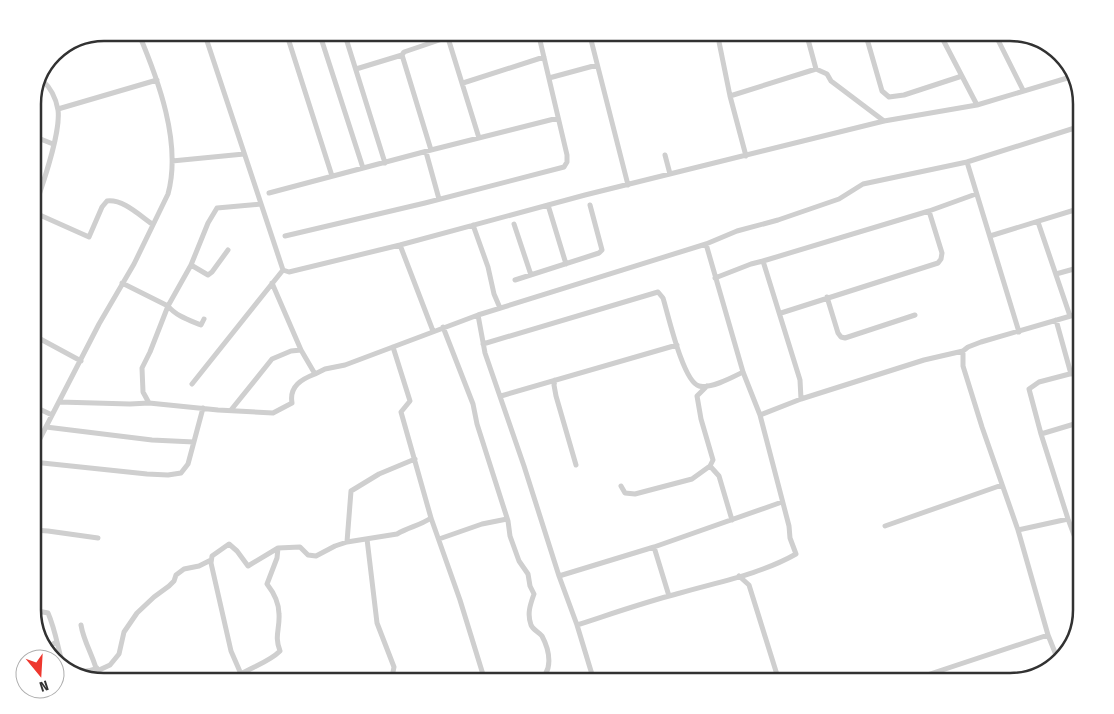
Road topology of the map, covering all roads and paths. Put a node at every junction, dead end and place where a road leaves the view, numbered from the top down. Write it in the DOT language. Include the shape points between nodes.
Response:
graph roads {
  1 [pos="142,41"];
  2 [pos="207,41"];
  3 [pos="289,41"];
  4 [pos="322,41"];
  5 [pos="347,41"];
  6 [pos="439,41"];
  7 [pos="449,41"];
  8 [pos="540,41"];
  9 [pos="591,41"];
  10 [pos="718,41"];
  11 [pos="808,41"];
  12 [pos="868,41"];
  13 [pos="944,41"];
  14 [pos="998,41"];
  15 [pos="402,55"];
  16 [pos="544,57"];
  17 [pos="597,65"];
  18 [pos="816,69"];
  19 [pos="356,70"];
  20 [pos="962,76"];
  21 [pos="549,78"];
  22 [pos="1067,78"];
  23 [pos="157,80"];
  24 [pos="45,83"];
  25 [pos="463,83"];
  26 [pos="1023,90"];
  27 [pos="730,96"];
  28 [pos="977,105"];
  29 [pos="58,109"];
  30 [pos="558,118"];
  31 [pos="884,121"];
  32 [pos="1073,129"];
  33 [pos="479,138"];
  34 [pos="41,139"];
  35 [pos="53,144"];
  36 [pos="428,151"];
  37 [pos="244,154"];
  38 [pos="665,155"];
  39 [pos="746,156"];
  40 [pos="172,161"];
  41 [pos="967,162"];
  42 [pos="385,163"];
  43 [pos="363,168"];
  44 [pos="670,174"];
  45 [pos="332,176"];
  46 [pos="628,185"];
  47 [pos="41,187"];
  48 [pos="269,193"];
  49 [pos="976,194"];
  50 [pos="439,199"];
  51 [pos="261,204"];
  52 [pos="548,205"];
  53 [pos="590,205"];
  54 [pos="929,211"];
  55 [pos="1073,211"];
  56 [pos="41,216"];
  57 [pos="1038,222"];
  58 [pos="152,224"];
  59 [pos="514,224"];
  60 [pos="472,225"];
  61 [pos="285,236"];
  62 [pos="990,236"];
  63 [pos="706,244"];
  64 [pos="400,245"];
  65 [pos="228,250"];
  66 [pos="763,260"];
  67 [pos="566,264"];
  68 [pos="191,265"];
  69 [pos="1073,269"];
  70 [pos="283,270"];
  71 [pos="1056,274"];
  72 [pos="531,275"];
  73 [pos="715,278"];
  74 [pos="515,280"];
  75 [pos="122,283"];
  76 [pos="272,283"];
  77 [pos="827,297"];
  78 [pos="168,306"];
  79 [pos="500,308"];
  80 [pos="780,313"];
  81 [pos="478,315"];
  82 [pos="1073,315"];
  83 [pos="915,316"];
  84 [pos="1070,316"];
  85 [pos="204,319"];
  86 [pos="1056,320"];
  87 [pos="443,328"];
  88 [pos="433,331"];
  89 [pos="1019,332"];
  90 [pos="41,339"];
  91 [pos="483,344"];
  92 [pos="677,345"];
  93 [pos="392,347"];
  94 [pos="301,350"];
  95 [pos="963,350"];
  96 [pos="81,361"];
  97 [pos="743,372"];
  98 [pos="315,374"];
  99 [pos="1071,374"];
  100 [pos="555,380"];
  101 [pos="192,384"];
  102 [pos="708,386"];
  103 [pos="501,396"];
  104 [pos="801,399"];
  105 [pos="59,402"];
  106 [pos="149,403"];
  107 [pos="203,408"];
  108 [pos="41,409"];
  109 [pos="232,410"];
  110 [pos="52,414"];
  111 [pos="760,416"];
  112 [pos="1073,425"];
  113 [pos="46,427"];
  114 [pos="1041,434"];
  115 [pos="41,437"];
  116 [pos="194,442"];
  117 [pos="415,459"];
  118 [pos="41,463"];
  119 [pos="576,465"];
  120 [pos="710,466"];
  121 [pos="1002,485"];
  122 [pos="621,486"];
  123 [pos="782,502"];
  124 [pos="431,518"];
  125 [pos="507,518"];
  126 [pos="1068,519"];
  127 [pos="732,520"];
  128 [pos="885,526"];
  129 [pos="1018,530"];
  130 [pos="41,531"];
  131 [pos="1073,532"];
  132 [pos="98,538"];
  133 [pos="367,539"];
  134 [pos="439,539"];
  135 [pos="347,542"];
  136 [pos="654,547"];
  137 [pos="278,548"];
  138 [pos="211,560"];
  139 [pos="559,576"];
  140 [pos="739,576"];
  141 [pos="668,596"];
  142 [pos="41,611"];
  143 [pos="81,625"];
  144 [pos="577,625"];
  145 [pos="1048,635"];
  146 [pos="56,642"];
  147 [pos="52,644"];
  148 [pos="59,653"];
  149 [pos="1055,653"];
  150 [pos="97,670"];
  151 [pos="89,671"];
  152 [pos="241,673"];
  153 [pos="243,673"];
  154 [pos="393,673"];
  155 [pos="482,673"];
  156 [pos="546,673"];
  157 [pos="591,673"];
  158 [pos="776,673"];
  159 [pos="936,673"];
  1 -- 23 [label="street"];
  2 -- 37 [label="street"];
  3 -- 45 [label="street"];
  4 -- 43 [label="street"];
  5 -- 19 [label="street"];
  6 -- 15 [label="street"];
  7 -- 25 [label="street"];
  8 -- 16 [label="street"];
  9 -- 17 [label="street"];
  10 -- 27 [label="street"];
  11 -- 18 [label="street"];
  12 -- 20 [label="street" via="882,91 889,97"];
  13 -- 20 [label="street"];
  14 -- 26 [label="street"];
  15 -- 19 [label="street"];
  15 -- 36 [label="street"];
  16 -- 21 [label="street"];
  16 -- 25 [label="street"];
  17 -- 21 [label="street"];
  17 -- 46 [label="street"];
  18 -- 27 [label="street"];
  18 -- 31 [label="street" via="827,74 831,81"];
  19 -- 42 [label="street"];
  20 -- 28 [label="street"];
  21 -- 30 [label="street"];
  22 -- 26 [label="street"];
  23 -- 29 [label="street"];
  23 -- 40 [label="street" via="167,119"];
  24 -- 29 [label="street"];
  25 -- 33 [label="street"];
  26 -- 28 [label="street"];
  27 -- 39 [label="street"];
  28 -- 31 [label="street"];
  29 -- 35 [label="street" via="59,121"];
  30 -- 33 [label="street"];
  30 -- 50 [label="street" via="567,159 564,167"];
  31 -- 39 [label="street"];
  32 -- 41 [label="street"];
  33 -- 36 [label="street"];
  34 -- 35 [label="street"];
  35 -- 47 [label="street"];
  36 -- 42 [label="street"];
  36 -- 50 [label="street"];
  37 -- 40 [label="street"];
  37 -- 51 [label="street"];
  38 -- 44 [label="street"];
  39 -- 44 [label="street"];
  40 -- 58 [label="street" via="168,194"];
  41 -- 49 [label="street"];
  41 -- 63 [label="street" via="863,184 839,199"];
  42 -- 43 [label="street"];
  43 -- 45 [label="street"];
  44 -- 46 [label="street"];
  45 -- 48 [label="street"];
  46 -- 52 [label="street"];
  49 -- 54 [label="street"];
  49 -- 62 [label="street"];
  50 -- 61 [label="street"];
  51 -- 68 [label="street" via="217,208"];
  51 -- 70 [label="street"];
  52 -- 60 [label="street"];
  52 -- 67 [label="street"];
  53 -- 67 [label="street" via="602,250"];
  54 -- 66 [label="street"];
  54 -- 77 [label="street" via="942,253 938,263"];
  55 -- 57 [label="street"];
  56 -- 58 [label="street" via="89,237 102,207 107,201 114,200"];
  57 -- 62 [label="street"];
  57 -- 71 [label="street"];
  58 -- 75 [label="street"];
  59 -- 72 [label="street"];
  60 -- 64 [label="street"];
  60 -- 79 [label="street"];
  62 -- 89 [label="street"];
  63 -- 73 [label="street"];
  63 -- 79 [label="street"];
  64 -- 70 [label="street" via="289,272"];
  64 -- 88 [label="street"];
  65 -- 68 [label="street" via="208,275"];
  66 -- 73 [label="street"];
  66 -- 80 [label="street"];
  67 -- 72 [label="street"];
  68 -- 78 [label="street"];
  69 -- 71 [label="street"];
  70 -- 76 [label="street"];
  71 -- 84 [label="street"];
  72 -- 74 [label="street"];
  73 -- 97 [label="street"];
  75 -- 78 [label="street"];
  75 -- 96 [label="street"];
  76 -- 94 [label="street"];
  76 -- 101 [label="street"];
  77 -- 80 [label="street"];
  77 -- 83 [label="street" via="838,333 845,338"];
  78 -- 85 [label="street" via="179,315 201,324"];
  78 -- 106 [label="street" via="142,368 143,392"];
  79 -- 81 [label="street"];
  80 -- 104 [label="street" via="800,380"];
  81 -- 87 [label="street"];
  81 -- 91 [label="street"];
  82 -- 84 [label="street"];
  84 -- 86 [label="street"];
  86 -- 89 [label="street"];
  86 -- 99 [label="street"];
  87 -- 88 [label="street"];
  87 -- 125 [label="street" via="473,404"];
  88 -- 93 [label="street"];
  89 -- 95 [label="street"];
  90 -- 96 [label="street"];
  91 -- 92 [label="street" via="658,292 663,298"];
  91 -- 103 [label="street"];
  92 -- 100 [label="street"];
  92 -- 102 [label="street" via="688,375 699,386"];
  93 -- 98 [label="street"];
  93 -- 117 [label="street" via="410,401 401,412"];
  94 -- 98 [label="street"];
  94 -- 109 [label="street" via="291,350 272,359"];
  95 -- 104 [label="street"];
  95 -- 121 [label="street" via="963,366"];
  96 -- 105 [label="street"];
  97 -- 102 [label="street"];
  97 -- 111 [label="street"];
  98 -- 109 [label="street" via="294,386 292,403 273,413"];
  99 -- 114 [label="street" via="1039,382 1028,389"];
  100 -- 103 [label="street"];
  100 -- 119 [label="street" via="556,396"];
  102 -- 120 [label="street" via="697,396 713,460"];
  103 -- 139 [label="street"];
  104 -- 111 [label="street"];
  105 -- 106 [label="street"];
  105 -- 110 [label="street"];
  106 -- 107 [label="street"];
  107 -- 109 [label="street"];
  107 -- 116 [label="street"];
  108 -- 110 [label="street"];
  110 -- 113 [label="street"];
  111 -- 123 [label="street"];
  112 -- 114 [label="street"];
  113 -- 115 [label="street"];
  113 -- 116 [label="street"];
  114 -- 126 [label="street"];
  116 -- 118 [label="street" via="188,464 181,473 168,475"];
  117 -- 124 [label="street"];
  117 -- 135 [label="street" via="351,491"];
  120 -- 122 [label="street" via="692,479 635,494 625,493"];
  120 -- 127 [label="street" via="718,476"];
  121 -- 128 [label="street"];
  121 -- 129 [label="street"];
  123 -- 127 [label="street"];
  123 -- 140 [label="street" via="796,554"];
  124 -- 133 [label="street" via="393,535"];
  124 -- 134 [label="street"];
  125 -- 134 [label="street"];
  125 -- 156 [label="street" via="510,536 534,594 529,613 532,626 542,636 549,666"];
  126 -- 129 [label="street"];
  126 -- 131 [label="street"];
  127 -- 136 [label="street"];
  129 -- 145 [label="street"];
  130 -- 132 [label="street"];
  133 -- 135 [label="street"];
  133 -- 154 [label="street" via="377,623 394,666"];
  134 -- 155 [label="street"];
  135 -- 137 [label="street" via="316,556 308,555 300,547"];
  136 -- 139 [label="street"];
  136 -- 141 [label="street"];
  137 -- 138 [label="street" via="248,566 229,544"];
  137 -- 153 [label="street" via="268,584 275,594 280,613 276,641 280,651 272,660"];
  138 -- 150 [label="street" via="184,569 136,613 124,632 119,654 110,665"];
  138 -- 152 [label="street" via="231,651"];
  139 -- 144 [label="street"];
  140 -- 141 [label="street"];
  140 -- 158 [label="street" via="749,585"];
  141 -- 144 [label="street"];
  142 -- 146 [label="street" via="48,612"];
  143 -- 150 [label="street" via="83,639"];
  144 -- 157 [label="street"];
  145 -- 149 [label="street"];
  145 -- 159 [label="street"];
  146 -- 147 [label="street"];
  146 -- 148 [label="street"];
  150 -- 151 [label="street"];
}
